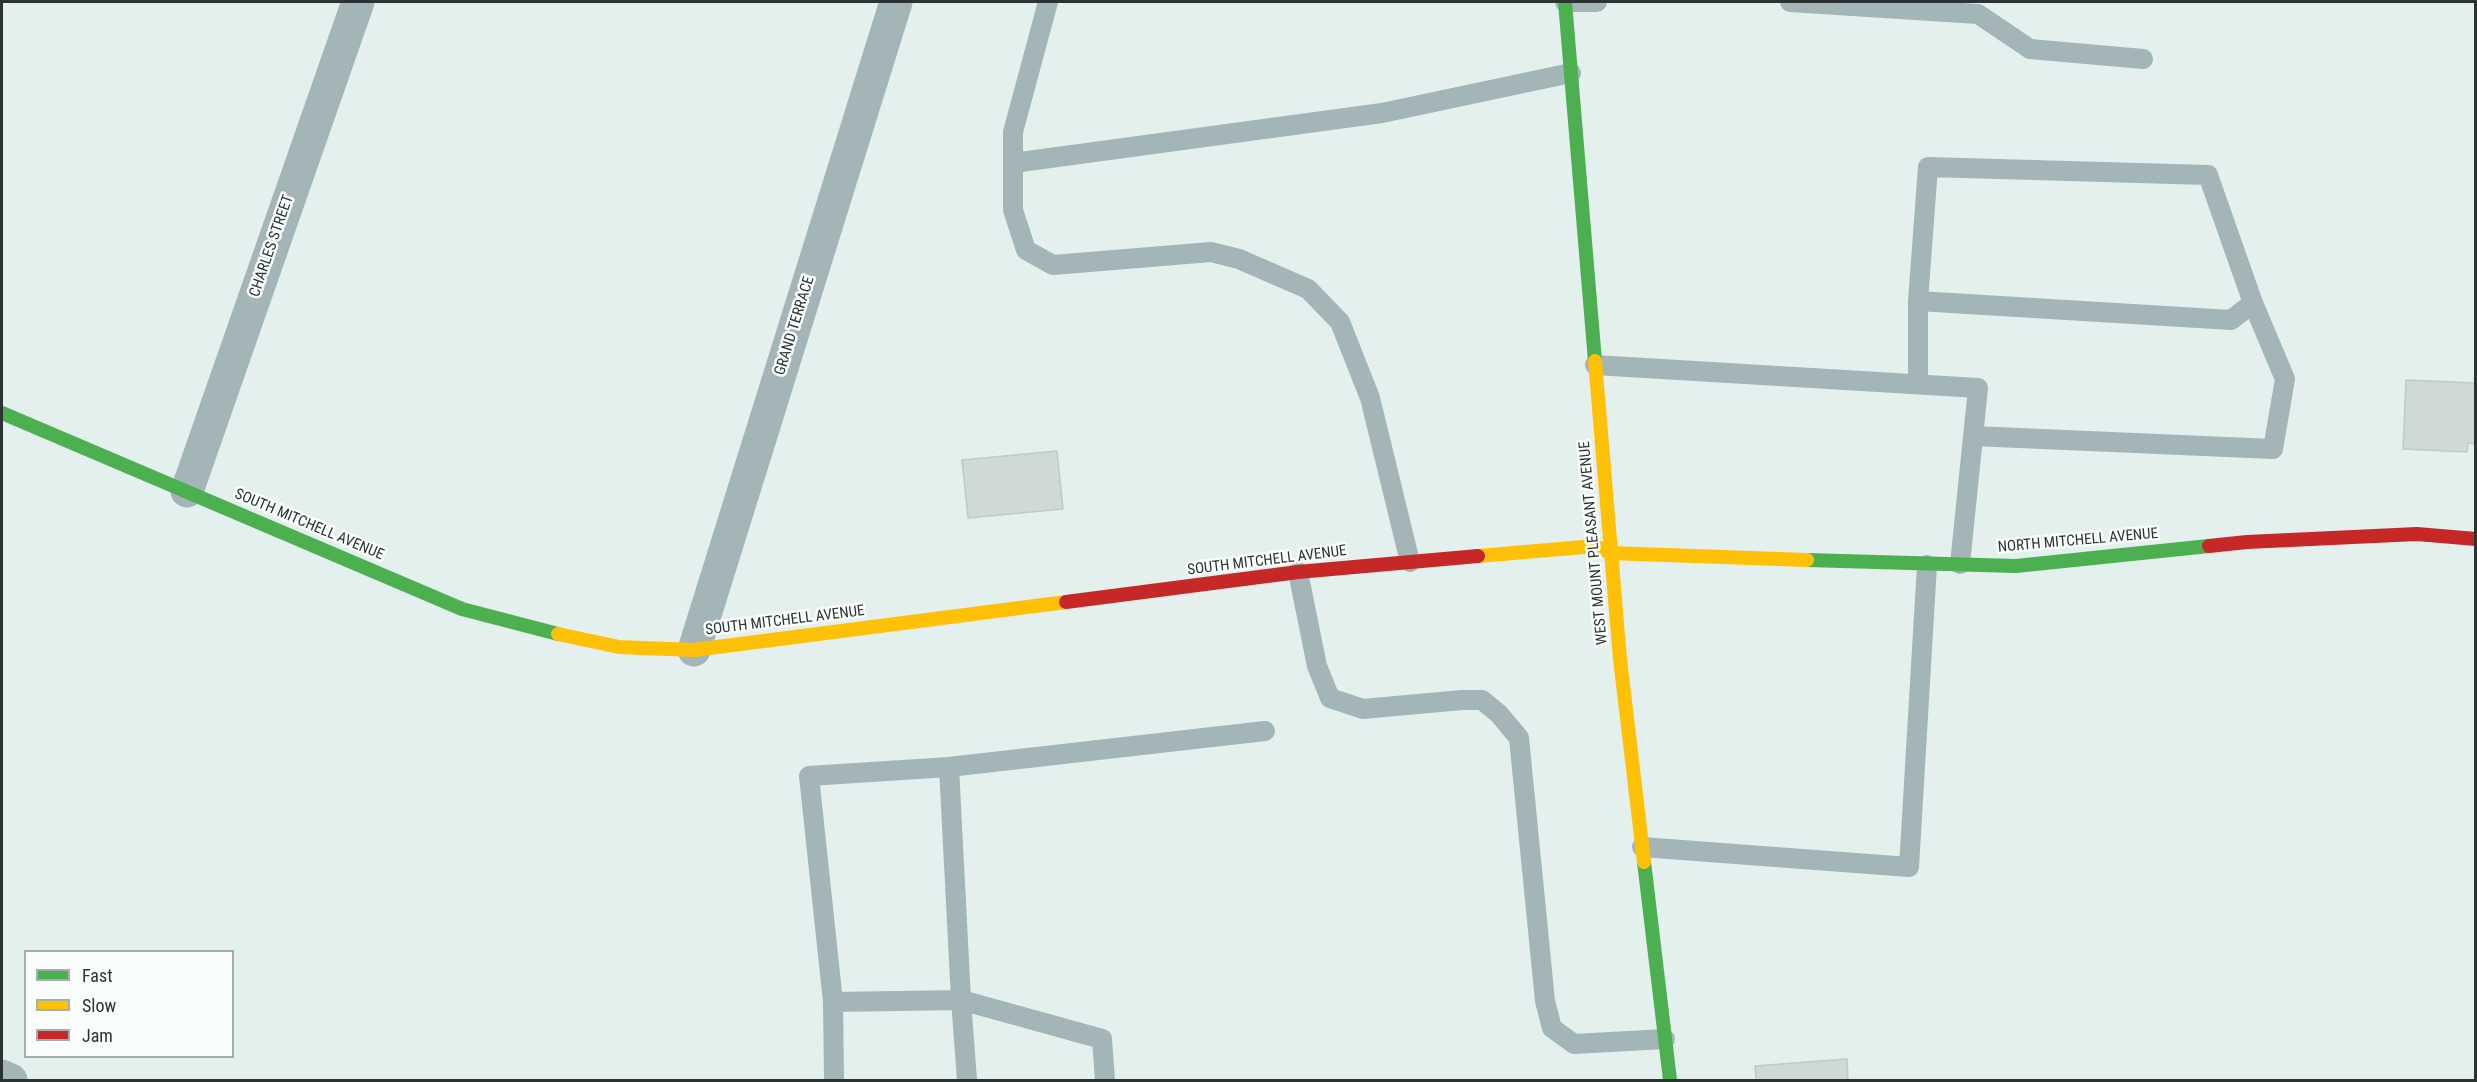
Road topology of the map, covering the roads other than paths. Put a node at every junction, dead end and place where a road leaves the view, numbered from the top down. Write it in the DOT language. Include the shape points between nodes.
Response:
graph roads {
  1 [pos="358,2"];
  2 [pos="896,2"];
  3 [pos="1048,2"];
  4 [pos="1565,2"];
  5 [pos="1597,2"];
  6 [pos="1790,2"];
  7 [pos="2143,59"];
  8 [pos="1571,73"];
  9 [pos="1013,163"];
  10 [pos="1918,302"];
  11 [pos="2253,303"];
  12 [pos="1595,365"];
  13 [pos="1918,384"];
  14 [pos="2,413"];
  15 [pos="1973,436"];
  16 [pos="187,491"];
  17 [pos="2475,539"];
  18 [pos="1611,554"];
  19 [pos="1410,562"];
  20 [pos="1960,564"];
  21 [pos="1927,566"];
  22 [pos="1299,572"];
  23 [pos="694,650"];
  24 [pos="1264,731"];
  25 [pos="950,767"];
  26 [pos="1642,847"];
  27 [pos="961,1000"];
  28 [pos="833,1002"];
  29 [pos="1665,1040"];
  30 [pos="2,1076"];
  31 [pos="11,1080"];
  32 [pos="834,1080"];
  33 [pos="967,1080"];
  34 [pos="1105,1080"];
  35 [pos="1670,1080"];
  1 -- 16 [label="street, CHARLES STREET"];
  2 -- 23 [label="street, GRAND TERRACE"];
  3 -- 9 [label="lane" via="1013,132"];
  4 -- 5 [label="lane"];
  4 -- 8 [label="street, WEST MOUNT PLEASANT AVENUE"];
  6 -- 7 [label="lane" via="1977,15 2030,50"];
  8 -- 9 [label="lane" via="1382,113"];
  8 -- 12 [label="street, WEST MOUNT PLEASANT AVENUE"];
  9 -- 19 [label="lane" via="1013,210 1026,250 1053,265 1211,252 1239,259 1308,290 1340,322 1370,398"];
  10 -- 11 [label="lane" via="2230,320"];
  10 -- 11 [label="lane" via="1929,167 1944,167 2208,175"];
  10 -- 13 [label="lane"];
  11 -- 15 [label="lane" via="2284,379 2273,448"];
  12 -- 13 [label="lane"];
  12 -- 18 [label="street, WEST MOUNT PLEASANT AVENUE"];
  13 -- 15 [label="lane" via="1978,388"];
  14 -- 16 [label="street, SOUTH MITCHELL AVENUE"];
  15 -- 20 [label="lane"];
  16 -- 23 [label="street, SOUTH MITCHELL AVENUE" via="462,609 619,647"];
  17 -- 20 [label="street, NORTH MITCHELL AVENUE" via="2417,534 2281,540 2016,566"];
  18 -- 19 [label="street, SOUTH MITCHELL AVENUE" via="1595,546"];
  18 -- 21 [label="street, NORTH MITCHELL AVENUE"];
  18 -- 26 [label="street, WEST MOUNT PLEASANT AVENUE"];
  19 -- 22 [label="street, SOUTH MITCHELL AVENUE"];
  20 -- 21 [label="street, NORTH MITCHELL AVENUE"];
  21 -- 26 [label="lane" via="1909,867"];
  22 -- 23 [label="street, SOUTH MITCHELL AVENUE"];
  22 -- 29 [label="lane" via="1317,666 1330,698 1363,709 1482,700 1500,714 1519,738 1545,1001 1552,1028 1574,1044"];
  24 -- 25 [label="lane"];
  25 -- 27 [label="lane"];
  25 -- 28 [label="lane" via="809,776"];
  26 -- 29 [label="street, WEST MOUNT PLEASANT AVENUE"];
  27 -- 28 [label="lane"];
  27 -- 33 [label="lane"];
  27 -- 34 [label="lane" via="1102,1039"];
  28 -- 32 [label="lane"];
  29 -- 35 [label="street, WEST MOUNT PLEASANT AVENUE"];
  30 -- 31 [label="street"];
}
